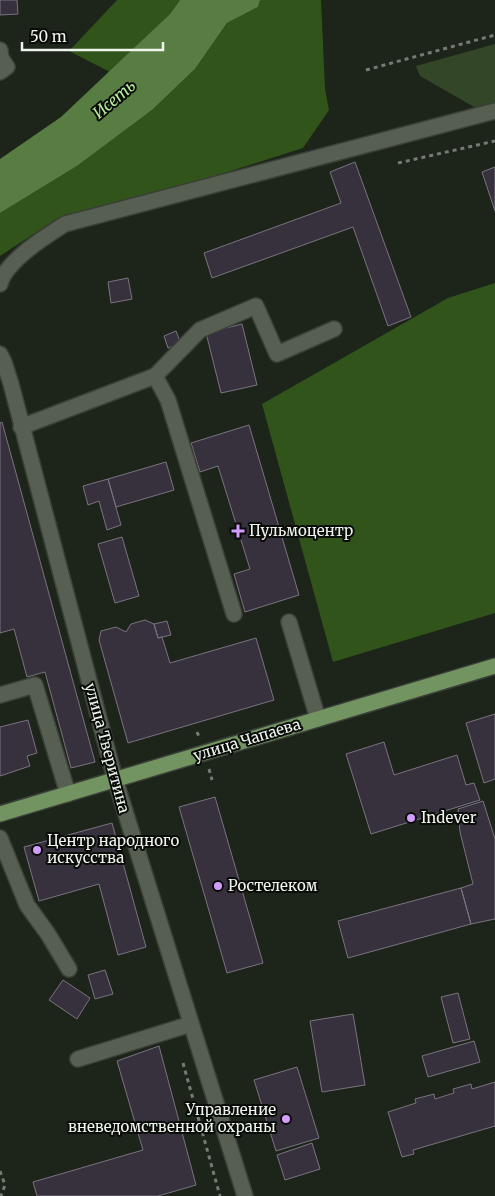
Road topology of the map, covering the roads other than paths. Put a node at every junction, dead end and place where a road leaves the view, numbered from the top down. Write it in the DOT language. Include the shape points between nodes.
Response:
graph roads {
  1 [pos="0,50"];
  2 [pos="0,72"];
  3 [pos="495,111"];
  4 [pos="0,284"];
  5 [pos="334,329"];
  6 [pos="0,354"];
  7 [pos="155,376"];
  8 [pos="5,386"];
  9 [pos="21,427"];
  10 [pos="234,614"];
  11 [pos="289,622"];
  12 [pos="495,666"];
  13 [pos="0,695"];
  14 [pos="318,718"];
  15 [pos="115,779"];
  16 [pos="68,794"];
  17 [pos="0,814"];
  18 [pos="0,838"];
  19 [pos="69,969"];
  20 [pos="191,1024"];
  21 [pos="78,1059"];
  22 [pos="244,1196"];
  1 -- 2 [label="street" via="7,67"];
  3 -- 4 [label="street" via="65,224 27,250 2,277"];
  5 -- 7 [label="street" via="277,354 256,306 200,330"];
  6 -- 8 [label="street, улица Тверитина" via="4,362"];
  7 -- 9 [label="street"];
  7 -- 10 [label="street" via="168,400"];
  8 -- 9 [label="street, улица Тверитина"];
  9 -- 15 [label="street, улица Тверитина"];
  11 -- 14 [label="street"];
  12 -- 14 [label="main road, улица Чапаева"];
  13 -- 16 [label="street" via="35,685"];
  14 -- 15 [label="main road, улица Чапаева"];
  15 -- 16 [label="main road, улица Чапаева"];
  15 -- 20 [label="street, улица Тверитина"];
  16 -- 17 [label="main road, улица Чапаева"];
  18 -- 19 [label="street" via="26,905"];
  20 -- 21 [label="street"];
  20 -- 22 [label="street, улица Тверитина"];
}
